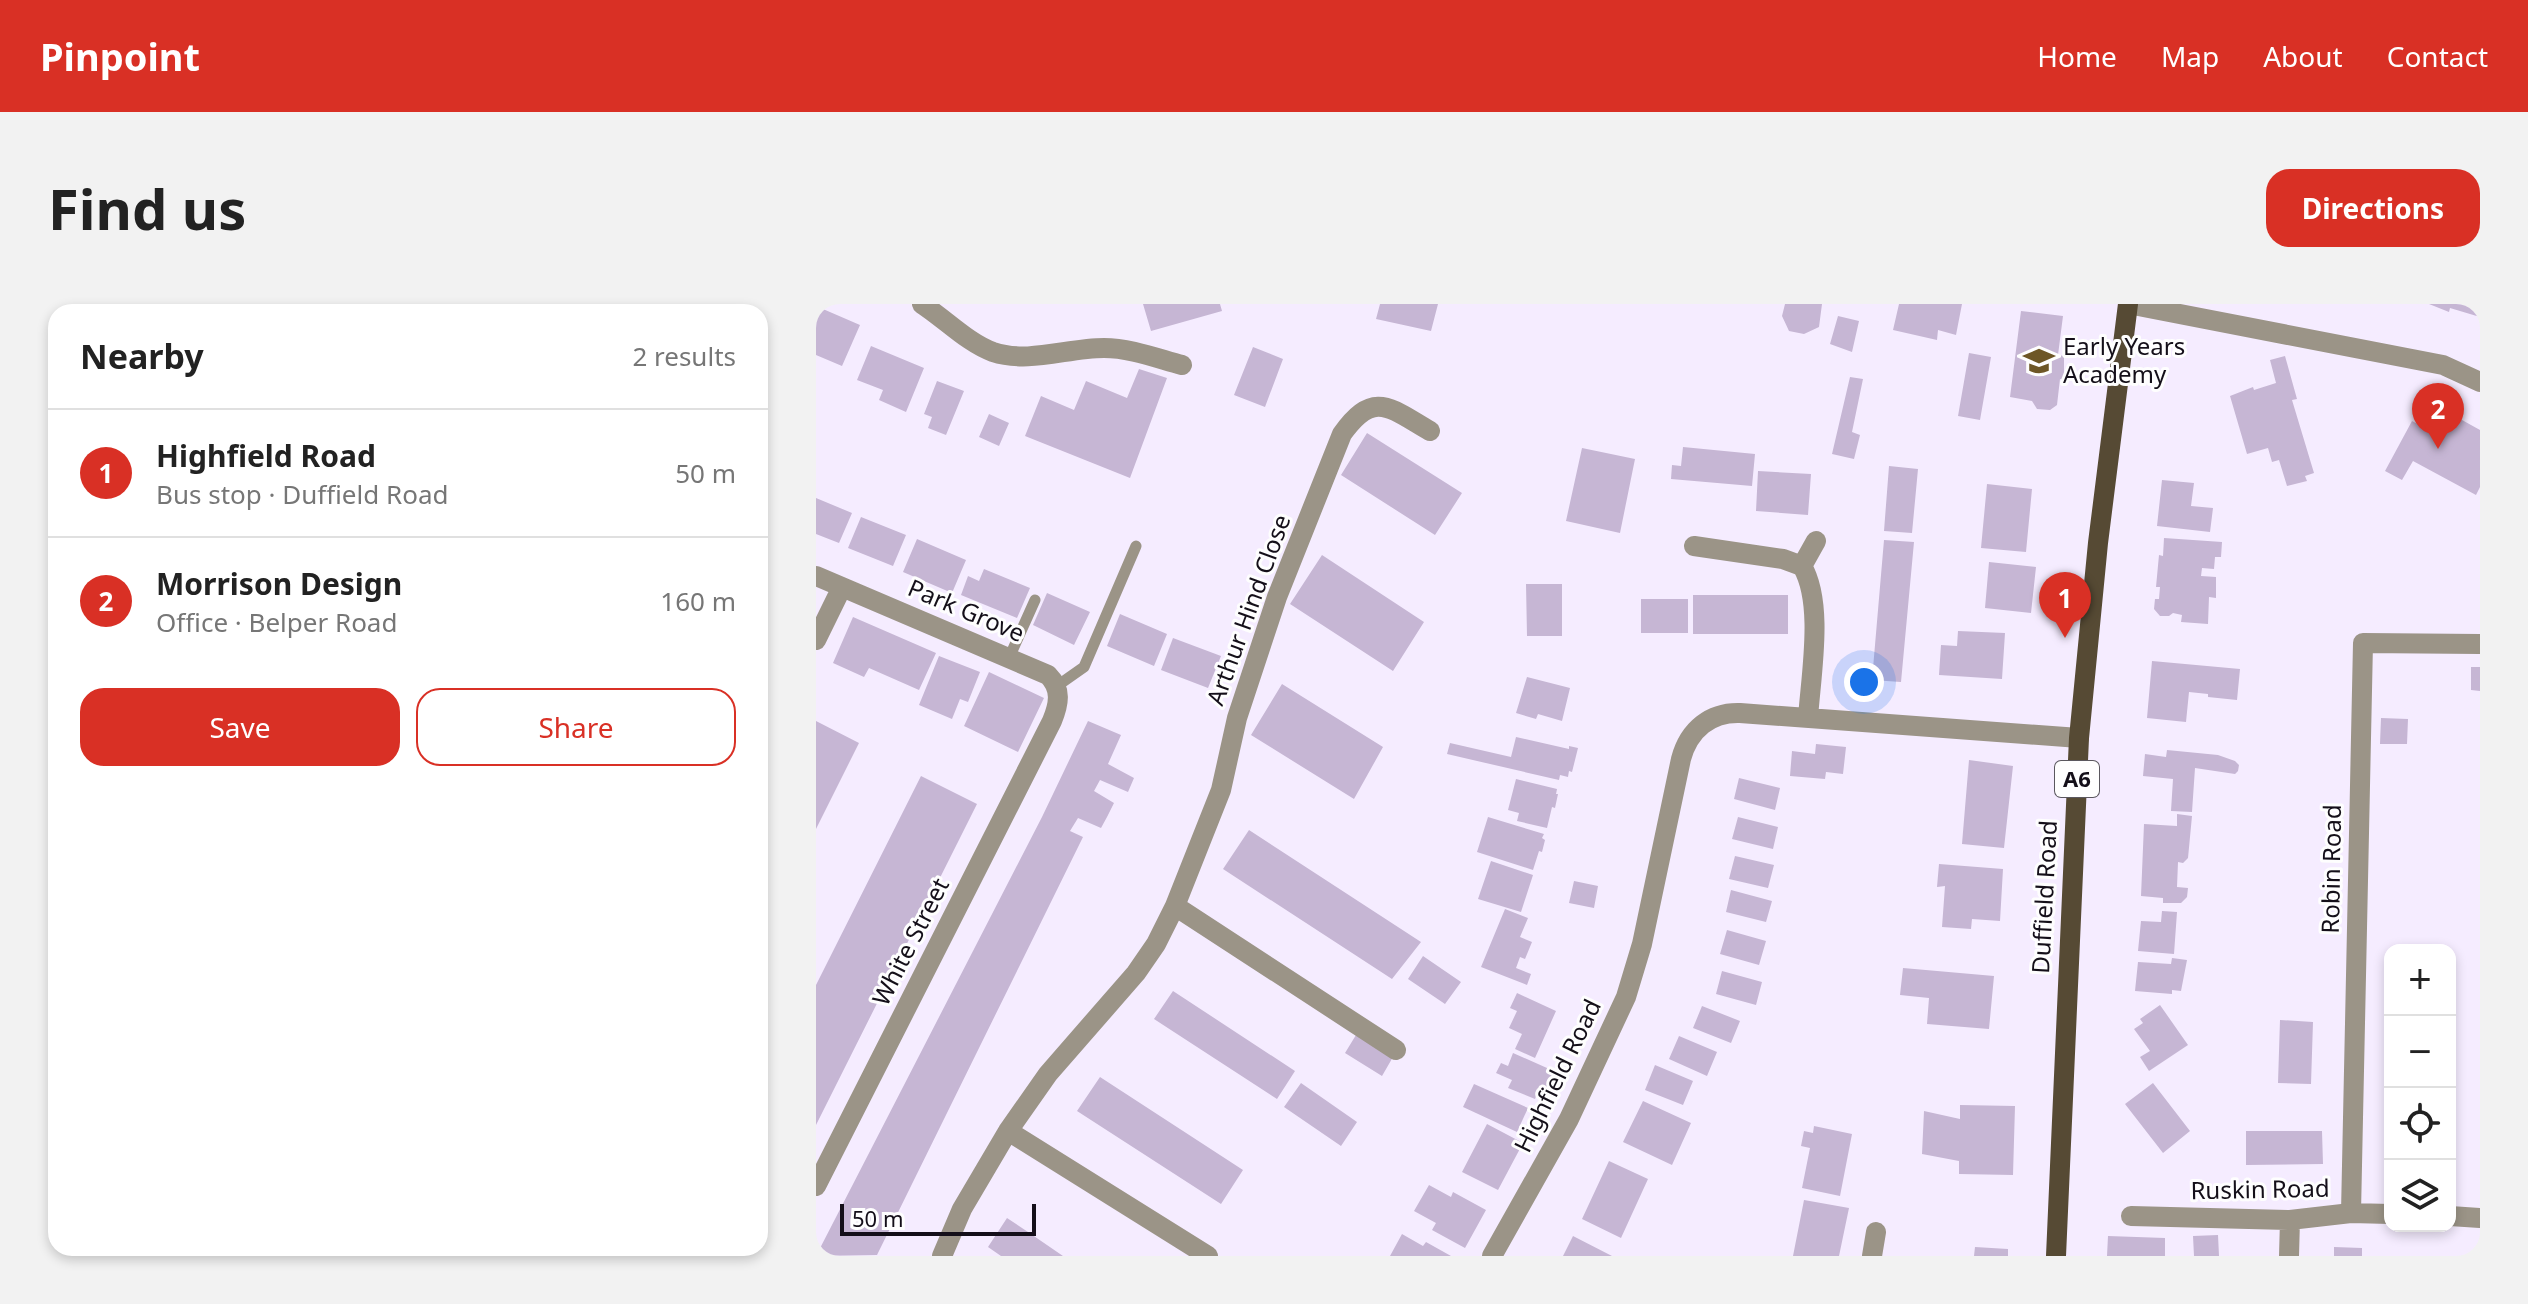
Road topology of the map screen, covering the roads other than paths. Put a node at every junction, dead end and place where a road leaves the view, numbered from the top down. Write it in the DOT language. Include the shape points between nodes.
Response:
graph roads {
  1 [pos="922,304"];
  2 [pos="2128,304"];
  3 [pos="948,311"];
  4 [pos="1182,365"];
  5 [pos="2480,382"];
  6 [pos="1430,431"];
  7 [pos="1816,541"];
  8 [pos="1136,546"];
  9 [pos="1694,546"];
  10 [pos="1802,566"];
  11 [pos="816,576"];
  12 [pos="842,587"];
  13 [pos="1035,600"];
  14 [pos="816,640"];
  15 [pos="2480,644"];
  16 [pos="1009,658"];
  17 [pos="1057,686"];
  18 [pos="1808,718"];
  19 [pos="2079,738"];
  20 [pos="1175,906"];
  21 [pos="1396,1050"];
  22 [pos="1008,1131"];
  23 [pos="816,1186"];
  24 [pos="2351,1213"];
  25 [pos="2384,1214"];
  26 [pos="2131,1216"];
  27 [pos="2456,1216"];
  28 [pos="2480,1218"];
  29 [pos="2290,1220"];
  30 [pos="1876,1232"];
  31 [pos="942,1256"];
  32 [pos="1208,1256"];
  33 [pos="1492,1256"];
  34 [pos="1872,1256"];
  35 [pos="2056,1256"];
  36 [pos="2289,1256"];
  1 -- 3 [label="street"];
  2 -- 5 [label="street" via="2443,365"];
  2 -- 19 [label="main road, Duffield Road / A6"];
  3 -- 4 [label="street" via="981,348 998,354 1104,348"];
  6 -- 20 [label="street, Arthur Hind Close" via="1373,406 1356,414 1342,434 1277,597 1237,718 1221,790"];
  7 -- 10 [label="street"];
  8 -- 17 [label="lane" via="1084,667"];
  9 -- 10 [label="street"];
  10 -- 18 [label="street" via="1815,605"];
  11 -- 12 [label="street, Park Grove"];
  12 -- 14 [label="street"];
  12 -- 16 [label="street, Park Grove"];
  13 -- 16 [label="lane"];
  15 -- 24 [label="street, Robin Road" via="2363,643"];
  16 -- 17 [label="street, Park Grove" via="1048,675"];
  17 -- 23 [label="street, White Street" via="1052,721"];
  18 -- 19 [label="street, Highfield Road"];
  18 -- 33 [label="street, Highfield Road" via="1717,715 1688,742 1626,997 1569,1119"];
  19 -- 35 [label="main road, Duffield Road / A6"];
  20 -- 21 [label="street"];
  20 -- 22 [label="street, Arthur Hind Close" via="1136,973 1048,1074"];
  22 -- 31 [label="street, Arthur Hind Close" via="962,1209"];
  22 -- 32 [label="street"];
  24 -- 25 [label="street, Ruskin Road"];
  24 -- 29 [label="street, Ruskin Road"];
  26 -- 29 [label="street, Ruskin Road"];
  27 -- 28 [label="street"];
  29 -- 36 [label="street"];
  30 -- 34 [label="street"];
}
